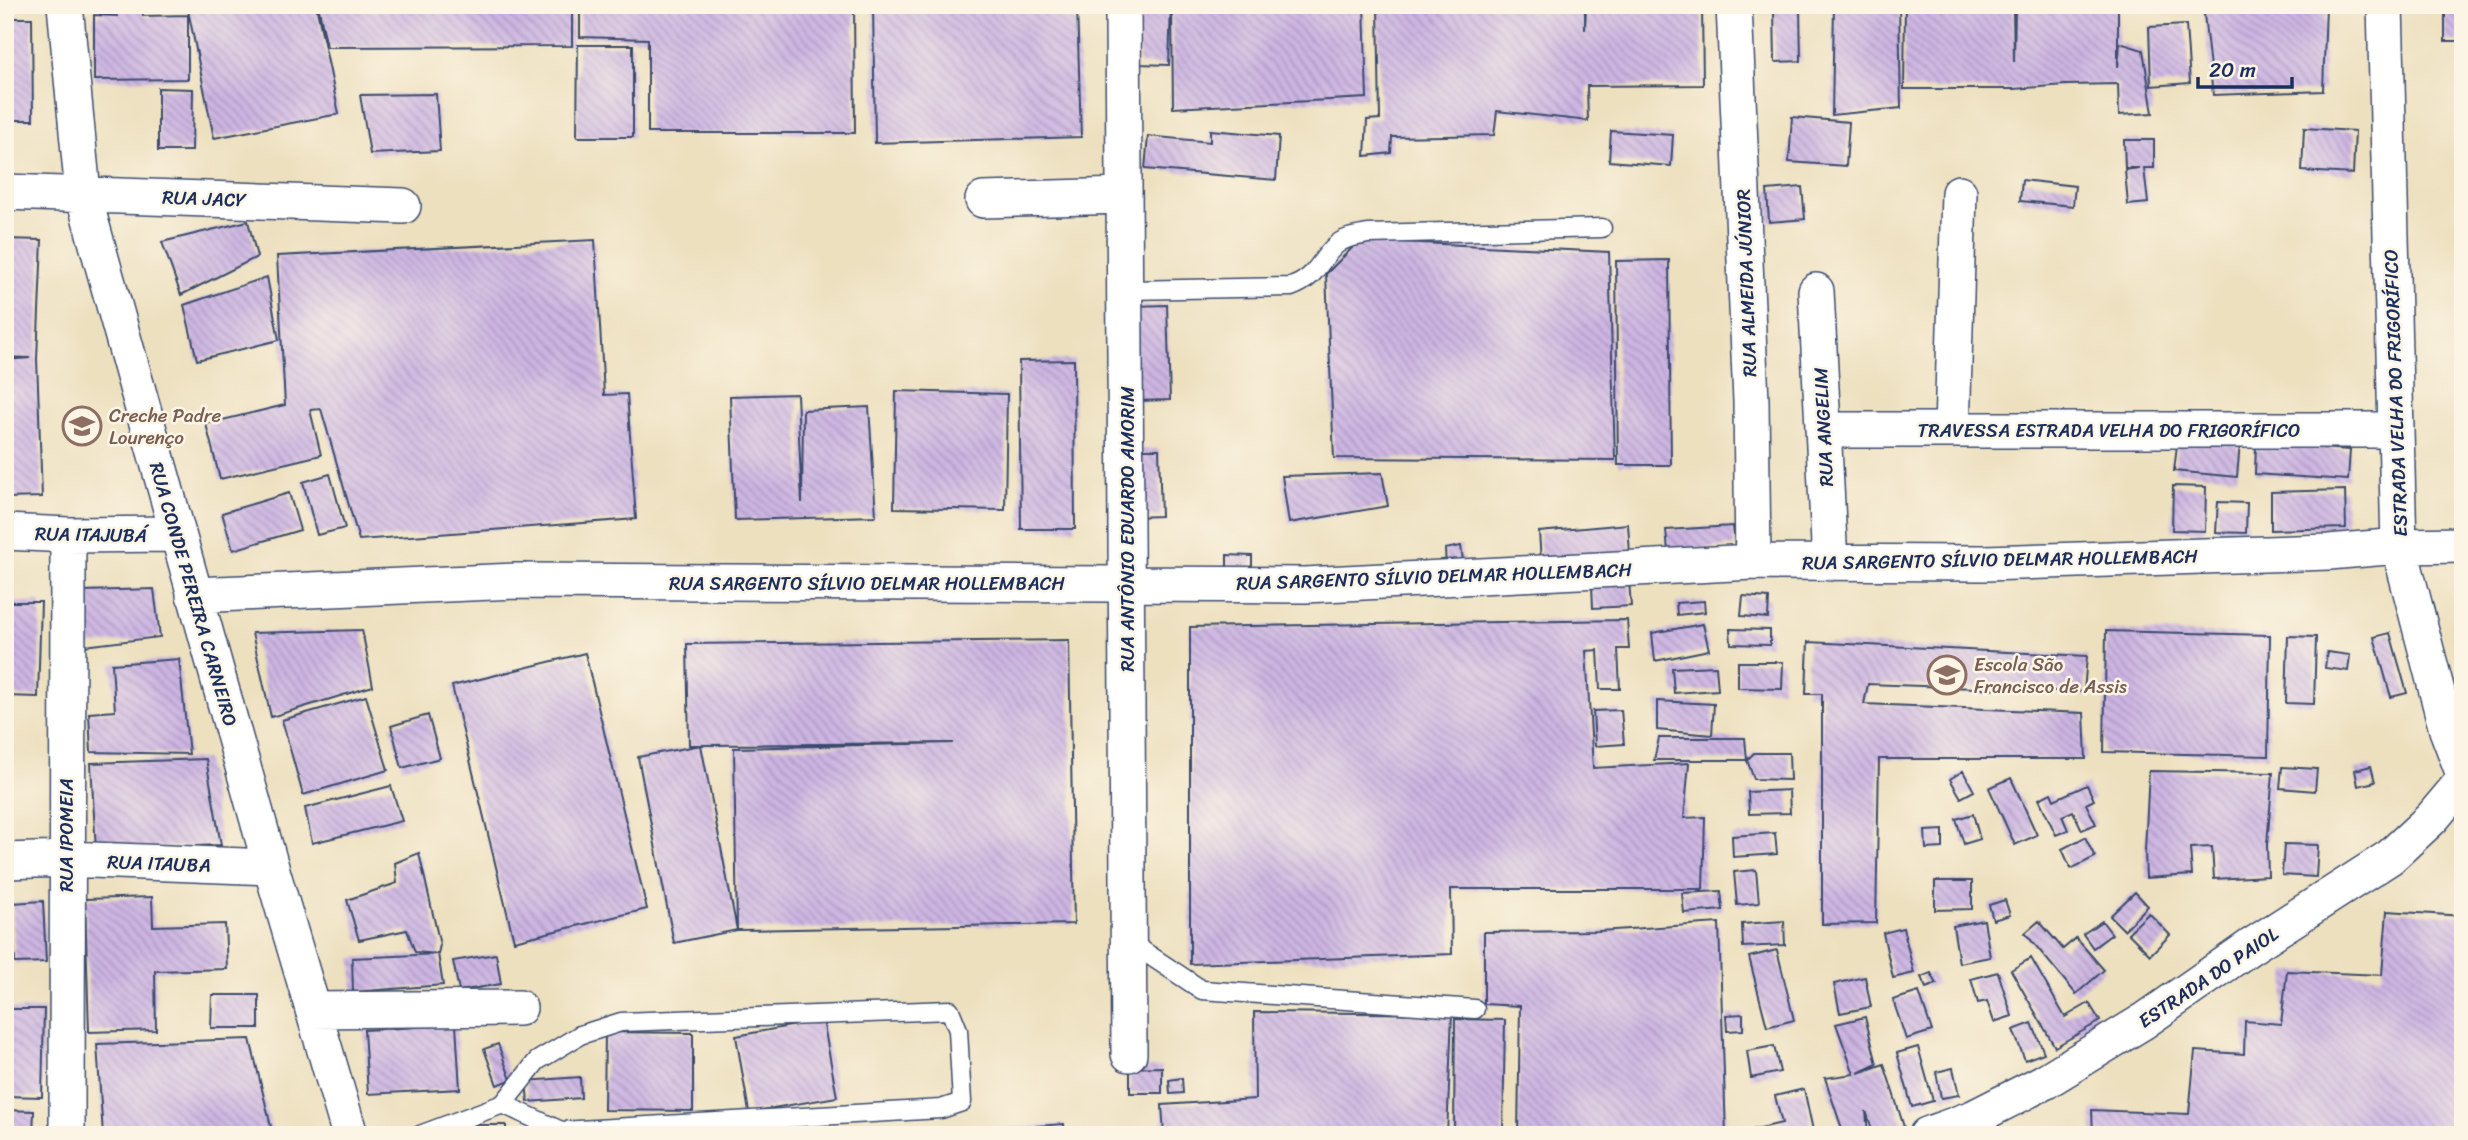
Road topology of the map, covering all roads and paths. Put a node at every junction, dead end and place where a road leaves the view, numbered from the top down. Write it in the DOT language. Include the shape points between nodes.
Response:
graph roads {
  1 [pos="65,5"];
  2 [pos="1123,5"];
  3 [pos="1734,5"];
  4 [pos="2385,5"];
  5 [pos="5,192"];
  6 [pos="1959,193"];
  7 [pos="83,194"];
  8 [pos="1124,196"];
  9 [pos="983,200"];
  10 [pos="403,206"];
  11 [pos="1602,228"];
  12 [pos="1125,290"];
  13 [pos="1816,291"];
  14 [pos="1824,430"];
  15 [pos="1952,430"];
  16 [pos="2395,430"];
  17 [pos="5,532"];
  18 [pos="177,534"];
  19 [pos="68,535"];
  20 [pos="2463,545"];
  21 [pos="2399,546"];
  22 [pos="1753,562"];
  23 [pos="1830,563"];
  24 [pos="1128,584"];
  25 [pos="194,595"];
  26 [pos="2463,772"];
  27 [pos="2463,781"];
  28 [pos="66,859"];
  29 [pos="5,861"];
  30 [pos="271,867"];
  31 [pos="1128,940"];
  32 [pos="519,1008"];
  33 [pos="1475,1009"];
  34 [pos="313,1010"];
  35 [pos="1129,1054"];
  36 [pos="503,1104"];
  37 [pos="66,1135"];
  38 [pos="349,1135"];
  39 [pos="420,1135"];
  40 [pos="1927,1135"];
  1 -- 7 [label="street, RUA CONDE PEREIRA CARNEIRO"];
  2 -- 8 [label="street, RUA ANTÔNIO EDUARDO AMORIM"];
  3 -- 22 [label="street, RUA ALMEIDA JÚNIOR"];
  4 -- 16 [label="street, ESTRADA VELHA DO FRIGORÍFICO"];
  5 -- 7 [label="street, RUA JACY"];
  6 -- 15 [label="street"];
  7 -- 10 [label="street, RUA JACY"];
  7 -- 18 [label="street, RUA CONDE PEREIRA CARNEIRO"];
  8 -- 9 [label="street"];
  8 -- 12 [label="street, RUA ANTÔNIO EDUARDO AMORIM"];
  11 -- 12 [label="lane" via="1368,233 1337,244 1318,269 1291,287"];
  12 -- 24 [label="street, RUA ANTÔNIO EDUARDO AMORIM"];
  13 -- 14 [label="street, RUA ANGELIM"];
  14 -- 15 [label="street, TRAVESSA ESTRADA VELHA DO FRIGORÍFICO"];
  14 -- 23 [label="street, RUA ANGELIM"];
  15 -- 16 [label="street, TRAVESSA ESTRADA VELHA DO FRIGORÍFICO"];
  16 -- 21 [label="street, ESTRADA VELHA DO FRIGORÍFICO"];
  17 -- 19 [label="street, RUA ITAJUBÁ"];
  18 -- 19 [label="street, RUA ITAJUBÁ"];
  18 -- 25 [label="street, RUA CONDE PEREIRA CARNEIRO"];
  19 -- 28 [label="street, RUA IPOMEIA"];
  20 -- 21 [label="street, RUA SARGENTO SÍLVIO DELMAR HOLLEMBACH"];
  21 -- 23 [label="street, RUA SARGENTO SÍLVIO DELMAR HOLLEMBACH" via="2059,561"];
  21 -- 26 [label="street, ESTRADA VELHA DO FRIGORÍFICO" via="2447,730"];
  22 -- 23 [label="street, RUA SARGENTO SÍLVIO DELMAR HOLLEMBACH"];
  22 -- 24 [label="street, RUA SARGENTO SÍLVIO DELMAR HOLLEMBACH" via="1305,585"];
  24 -- 25 [label="street, RUA SARGENTO SÍLVIO DELMAR HOLLEMBACH" via="516,580"];
  24 -- 31 [label="street, RUA ANTÔNIO EDUARDO AMORIM"];
  25 -- 30 [label="street, RUA CONDE PEREIRA CARNEIRO"];
  27 -- 40 [label="street, ESTRADA DO PAIOL" via="2390,857 2144,1021 2044,1082"];
  28 -- 29 [label="street, RUA ITAUBA"];
  28 -- 30 [label="street, RUA ITAUBA"];
  28 -- 37 [label="street, RUA IPOMEIA"];
  30 -- 34 [label="street, RUA CONDE PEREIRA CARNEIRO"];
  31 -- 33 [label="lane" via="1202,990"];
  31 -- 35 [label="street, RUA ANTÔNIO EDUARDO AMORIM"];
  32 -- 34 [label="street"];
  34 -- 38 [label="street, RUA CONDE PEREIRA CARNEIRO"];
  36 -- 36 [label="lane" via="561,1132 941,1109 962,1102 958,1030 950,1010 621,1022 580,1035 537,1061"];
  36 -- 39 [label="lane"];
}
